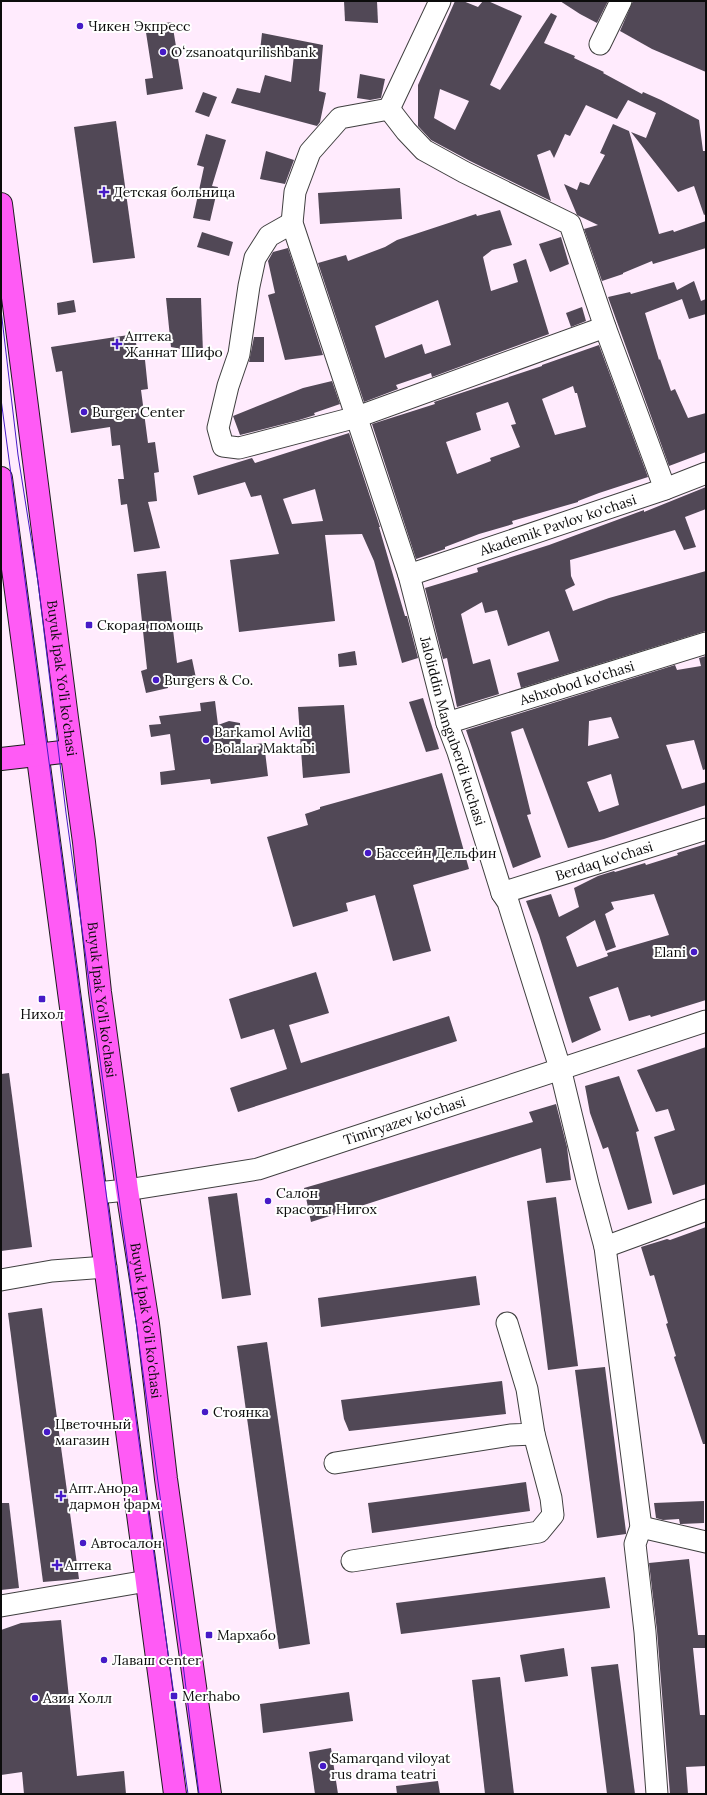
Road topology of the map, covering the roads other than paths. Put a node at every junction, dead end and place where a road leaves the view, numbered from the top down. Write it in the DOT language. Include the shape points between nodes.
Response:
graph roads {
  1 [pos="440,1"];
  2 [pos="621,1"];
  3 [pos="600,44"];
  4 [pos="389,109"];
  5 [pos="1,204"];
  6 [pos="292,223"];
  7 [pos="605,327"];
  8 [pos="357,417"];
  9 [pos="706,473"];
  10 [pos="1,478"];
  11 [pos="664,489"];
  12 [pos="409,575"];
  13 [pos="706,643"];
  14 [pos="447,723"];
  15 [pos="71,751"];
  16 [pos="38,754"];
  17 [pos="1,759"];
  18 [pos="706,829"];
  19 [pos="502,893"];
  20 [pos="706,1021"];
  21 [pos="560,1068"];
  22 [pos="127,1190"];
  23 [pos="96,1193"];
  24 [pos="706,1210"];
  25 [pos="605,1247"];
  26 [pos="106,1266"];
  27 [pos="1,1280"];
  28 [pos="507,1323"];
  29 [pos="534,1434"];
  30 [pos="335,1463"];
  31 [pos="641,1526"];
  32 [pos="706,1542"];
  33 [pos="352,1561"];
  34 [pos="147,1581"];
  35 [pos="1,1606"];
  36 [pos="175,1794"];
  37 [pos="210,1794"];
  38 [pos="657,1794"];
  1 -- 4 [label="street"];
  2 -- 3 [label="street"];
  4 -- 6 [label="street" via="340,118 310,152 295,192"];
  4 -- 7 [label="street" via="406,132 424,150 570,224"];
  5 -- 15 [label="main road, Buyuk Ipak Yo'li ko'chasi"];
  6 -- 8 [label="street, Jaloliddin Manguberdi kuchasi"];
  6 -- 8 [label="street" via="269,236 255,258 239,354 218,428 223,446 239,448"];
  7 -- 8 [label="street"];
  7 -- 11 [label="street"];
  8 -- 12 [label="street, Jaloliddin Manguberdi kuchasi"];
  9 -- 11 [label="street, Akademik Pavlov ko'chasi"];
  10 -- 16 [label="main road"];
  11 -- 12 [label="street, Akademik Pavlov ko'chasi"];
  12 -- 14 [label="street, Jaloliddin Manguberdi kuchasi"];
  13 -- 14 [label="street, Ashxobod ko'chasi"];
  14 -- 19 [label="street, Jaloliddin Manguberdi kuchasi"];
  15 -- 16 [label="main road"];
  15 -- 22 [label="main road, Buyuk Ipak Yo'li ko'chasi"];
  16 -- 17 [label="main road"];
  16 -- 23 [label="main road"];
  18 -- 19 [label="street, Berdaq ko'chasi"];
  19 -- 21 [label="street, Jaloliddin Manguberdi kuchasi" via="508,902"];
  20 -- 21 [label="street, Timiryazev ko'chasi"];
  21 -- 22 [label="street, Timiryazev ko'chasi" via="258,1169"];
  21 -- 25 [label="street, Jaloliddin Manguberdi kuchasi"];
  22 -- 23 [label="street, Timiryazev ko'chasi"];
  22 -- 37 [label="main road, Buyuk Ipak Yo'li ko'chasi" via="148,1324 167,1486"];
  23 -- 26 [label="main road"];
  24 -- 25 [label="street"];
  25 -- 31 [label="street, Jaloliddin Manguberdi kuchasi"];
  26 -- 27 [label="street" via="52,1270"];
  26 -- 34 [label="main road"];
  28 -- 29 [label="street" via="527,1389"];
  29 -- 30 [label="street"];
  29 -- 33 [label="street" via="553,1515 539,1532"];
  31 -- 32 [label="street"];
  31 -- 38 [label="street" via="635,1544 645,1632"];
  34 -- 35 [label="street"];
  34 -- 36 [label="main road"];
}
